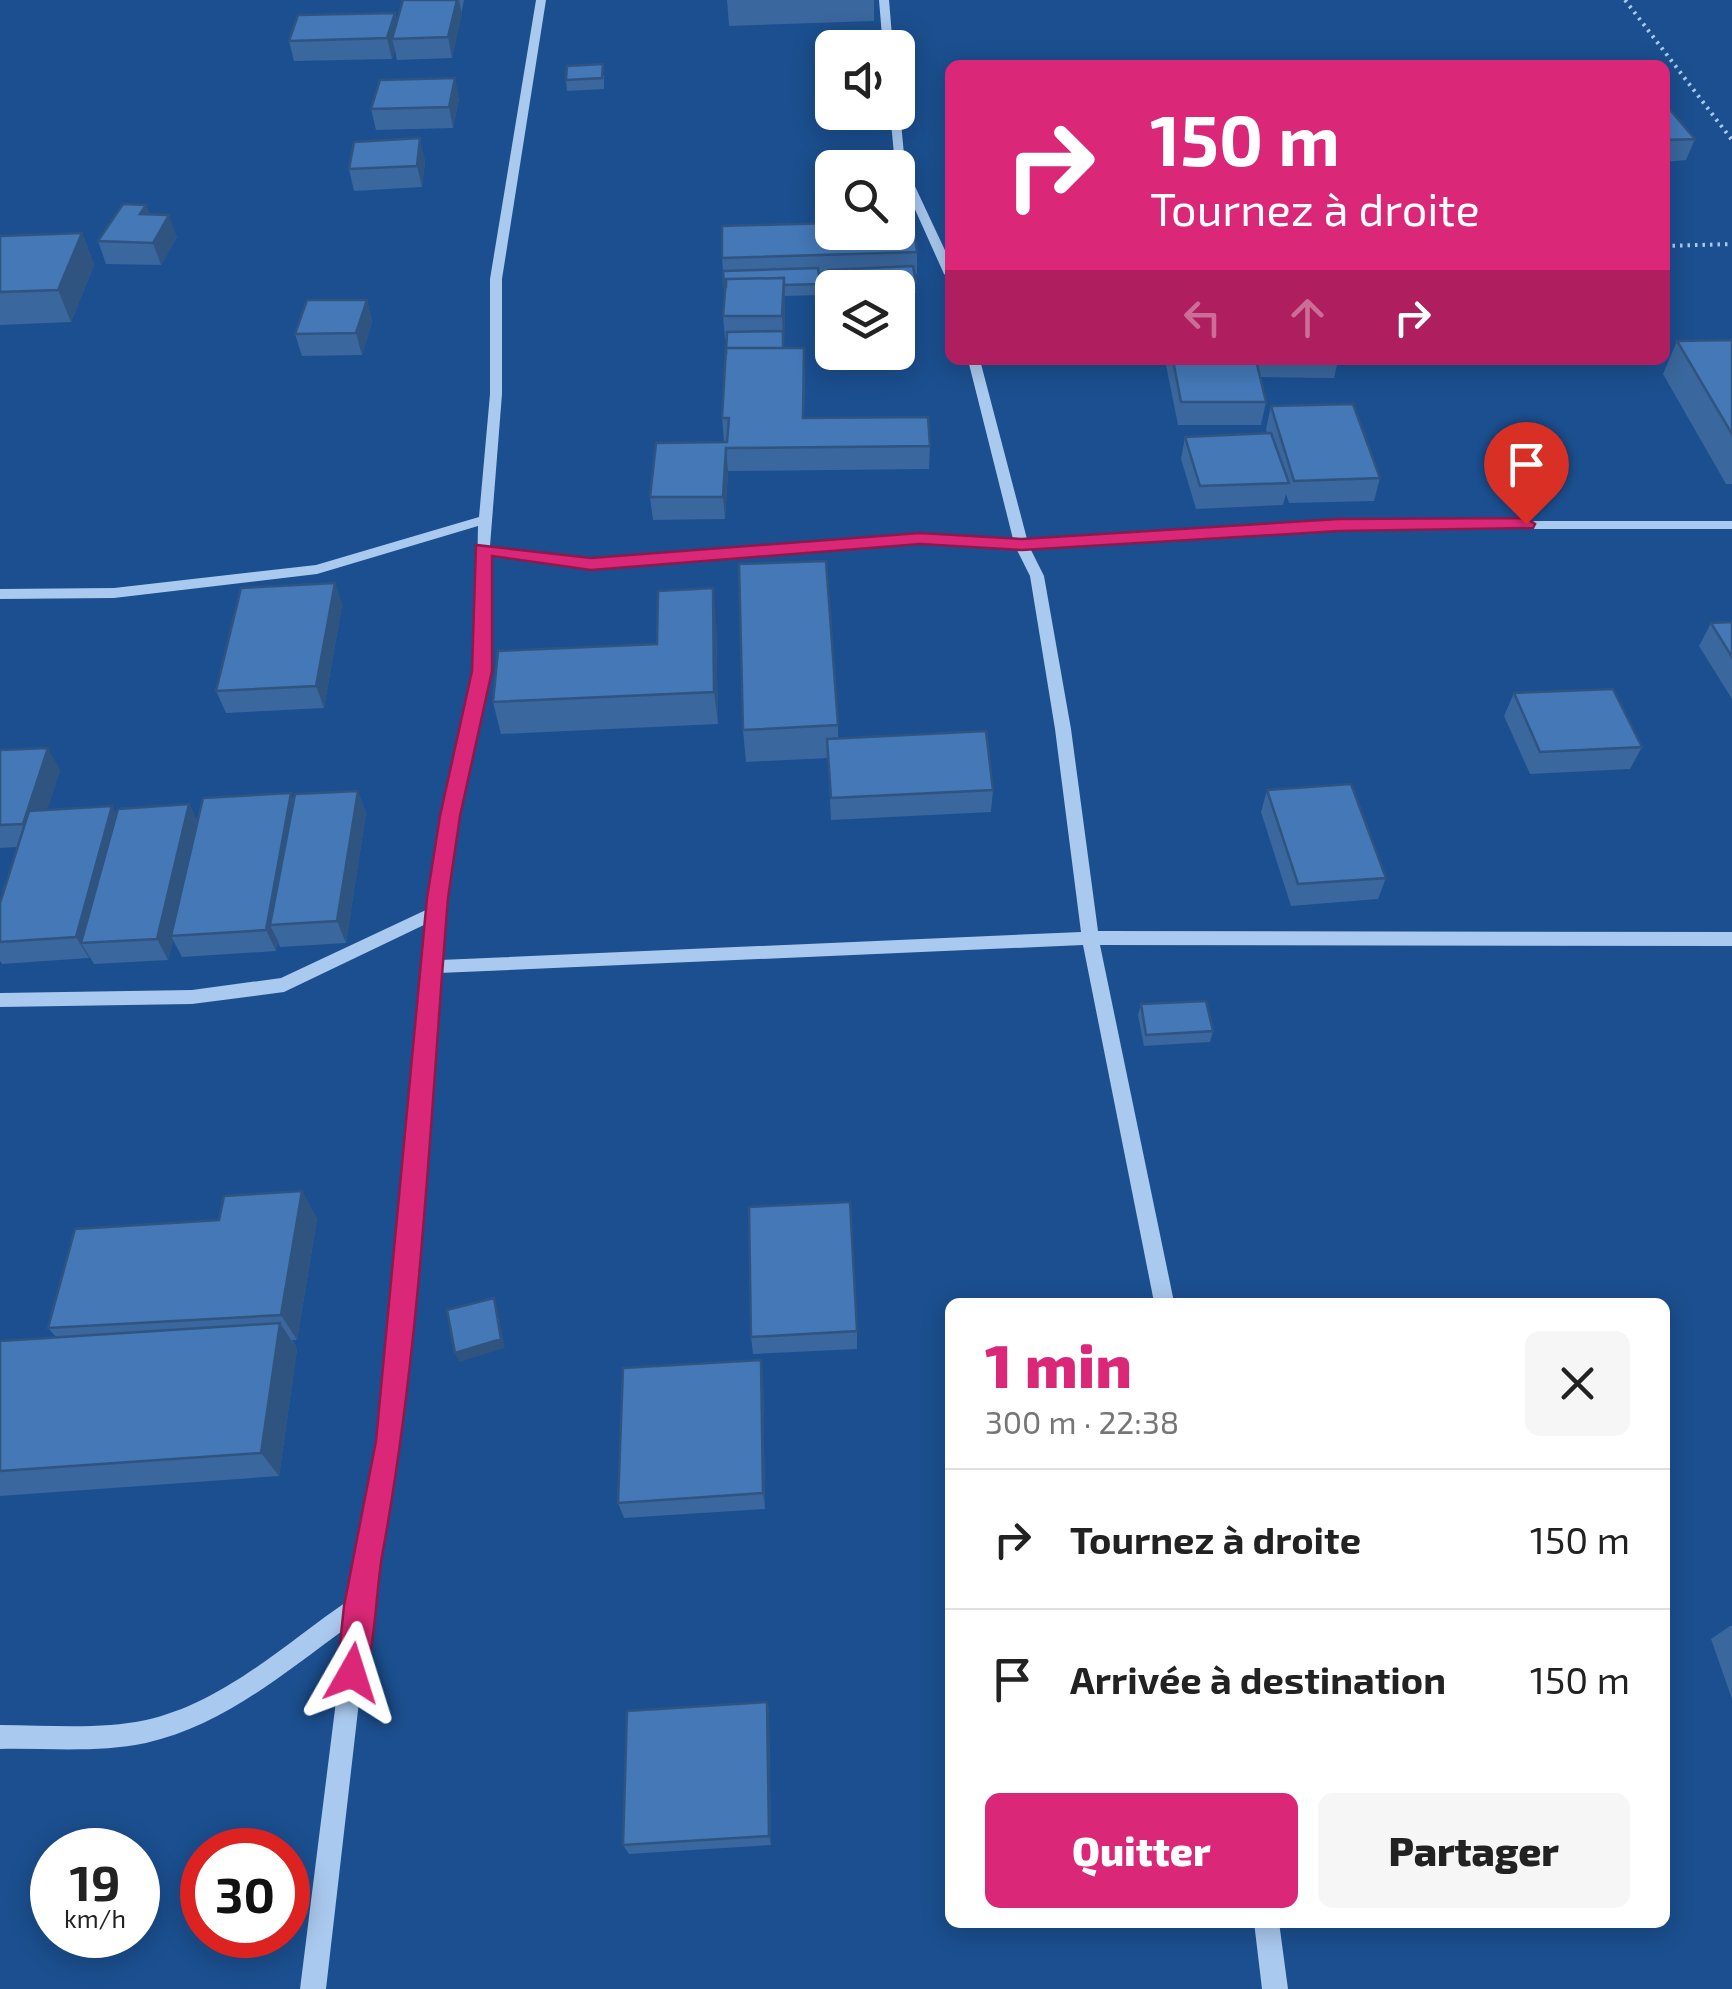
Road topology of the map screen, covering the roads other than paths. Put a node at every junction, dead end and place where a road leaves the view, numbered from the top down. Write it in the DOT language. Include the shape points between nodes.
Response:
graph roads {
  1 [pos="541,0"];
  2 [pos="884,0"];
  3 [pos="886,30"];
  4 [pos="897,130"];
  5 [pos="945,263"];
  6 [pos="975,365"];
  7 [pos="485,520"];
  8 [pos="1732,525"];
  9 [pos="1022,544"];
  10 [pos="483,549"];
  11 [pos="0,594"];
  12 [pos="436,912"];
  13 [pos="1090,938"];
  14 [pos="1732,939"];
  15 [pos="431,967"];
  16 [pos="0,1000"];
  17 [pos="1163,1298"];
  18 [pos="359,1606"];
  19 [pos="0,1737"];
  20 [pos="1267,1928"];
  21 [pos="313,1989"];
  22 [pos="1275,1989"];
  1 -- 7 [label="street" via="496,280 496,394"];
  2 -- 3 [label="street"];
  4 -- 5 [label="street" via="900,165"];
  6 -- 9 [label="street"];
  7 -- 10 [label="street"];
  7 -- 11 [label="street" via="318,569 114,593"];
  8 -- 9 [label="street" via="1339,525"];
  9 -- 10 [label="street" via="920,538 591,564"];
  9 -- 13 [label="street" via="1036,576 1064,729"];
  10 -- 12 [label="street" via="482,671"];
  12 -- 15 [label="street"];
  12 -- 16 [label="street" via="284,985 192,998"];
  13 -- 14 [label="street"];
  13 -- 15 [label="street"];
  13 -- 17 [label="street"];
  15 -- 18 [label="street" via="390,1441"];
  18 -- 19 [label="street" via="213,1707 145,1731"];
  18 -- 21 [label="street"];
  20 -- 22 [label="street"];
}
